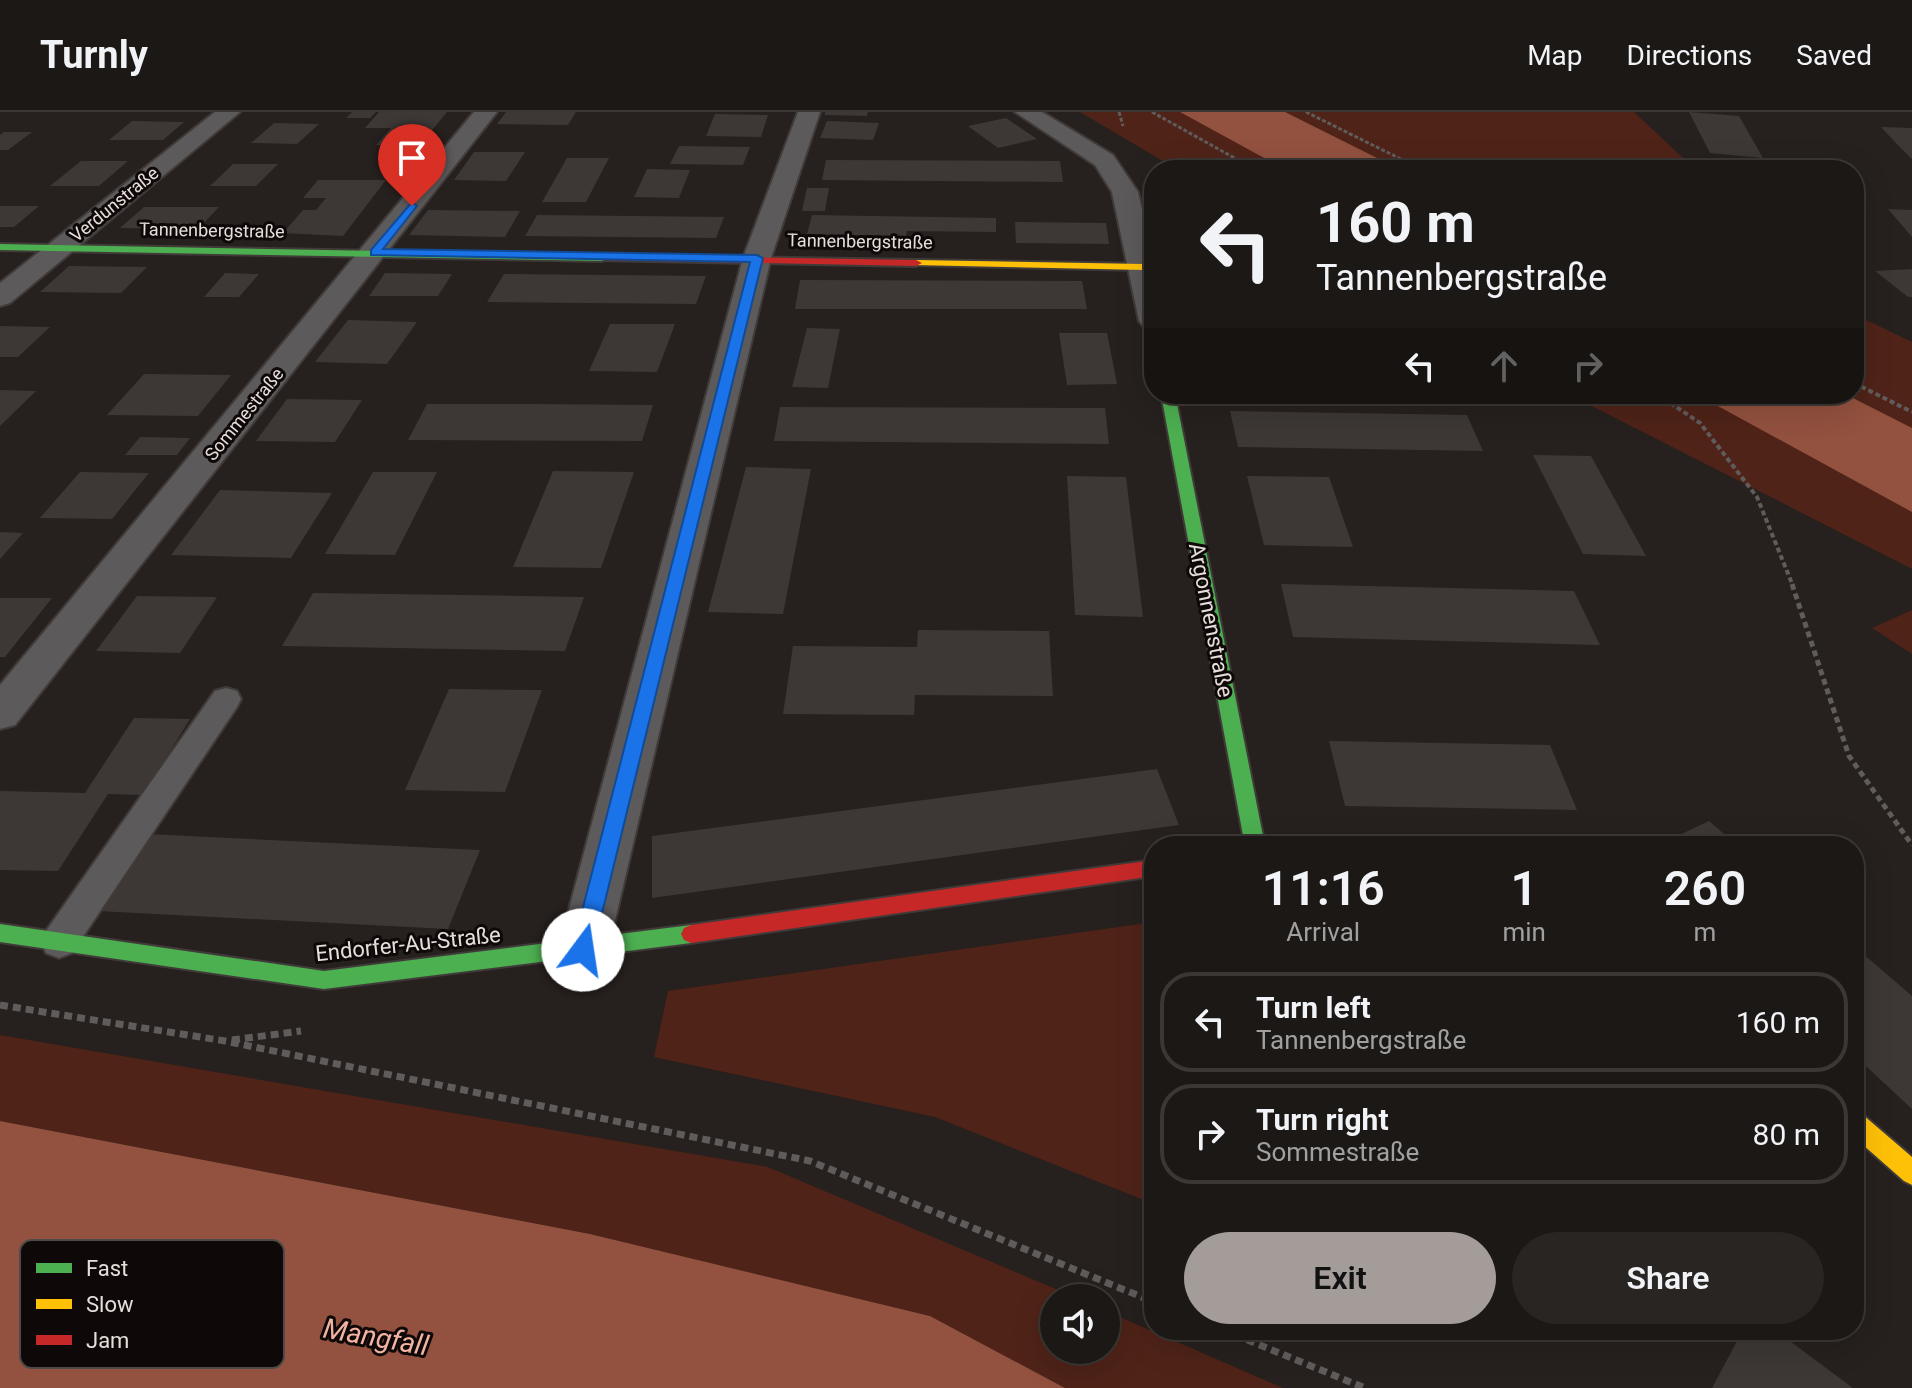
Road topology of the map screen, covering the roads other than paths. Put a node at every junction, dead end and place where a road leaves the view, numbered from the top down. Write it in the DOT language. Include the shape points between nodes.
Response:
graph roads {
  1 [pos="229,112"];
  2 [pos="486,112"];
  3 [pos="809,112"];
  4 [pos="1026,112"];
  5 [pos="0,247"];
  6 [pos="61,247"];
  7 [pos="375,252"];
  8 [pos="757,258"];
  9 [pos="1144,267"];
  10 [pos="0,297"];
  11 [pos="1170,404"];
  12 [pos="226,699"];
  13 [pos="0,714"];
  14 [pos="1253,836"];
  15 [pos="1144,869"];
  16 [pos="0,933"];
  17 [pos="59,942"];
  18 [pos="583,950"];
  19 [pos="1864,1131"];
  20 [pos="1912,1173"];
  1 -- 6 [label="street, Verdunstraße"];
  2 -- 7 [label="street, Sommestraße"];
  3 -- 8 [label="street"];
  4 -- 9 [label="street" via="1104,160 1125,192"];
  5 -- 6 [label="street, Tannenbergstraße"];
  6 -- 7 [label="street, Tannenbergstraße"];
  6 -- 10 [label="street, Verdunstraße"];
  7 -- 8 [label="street, Tannenbergstraße"];
  7 -- 13 [label="street, Sommestraße"];
  8 -- 9 [label="street, Tannenbergstraße"];
  8 -- 18 [label="street"];
  11 -- 14 [label="street, Argonnenstraße"];
  12 -- 17 [label="lane"];
  15 -- 18 [label="street, Endorfer-Au-Straße"];
  16 -- 17 [label="street, Endorfer-Au-Straße"];
  17 -- 18 [label="street, Endorfer-Au-Straße" via="324,980"];
  19 -- 20 [label="street"];
}
